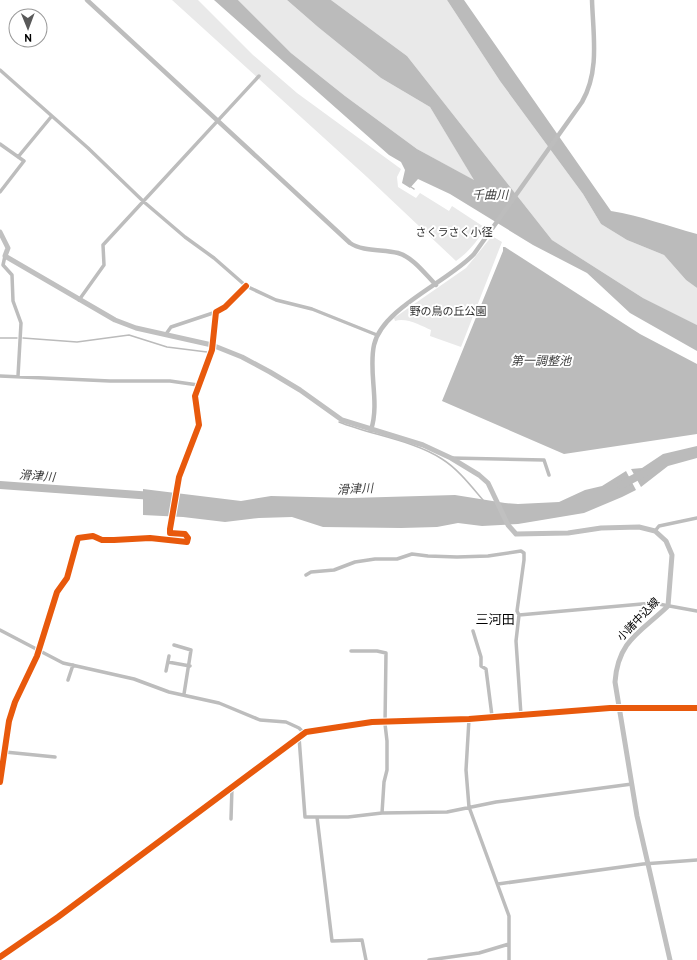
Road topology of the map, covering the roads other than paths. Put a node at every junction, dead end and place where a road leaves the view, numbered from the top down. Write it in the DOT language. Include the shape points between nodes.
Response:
graph roads {
  1 [pos="87,0"];
  2 [pos="592,0"];
  3 [pos="0,70"];
  4 [pos="259,76"];
  5 [pos="51,117"];
  6 [pos="218,121"];
  7 [pos="0,144"];
  8 [pos="18,157"];
  9 [pos="0,192"];
  10 [pos="144,202"];
  11 [pos="0,232"];
  12 [pos="2,255"];
  13 [pos="436,285"];
  14 [pos="246,286"];
  15 [pos="79,300"];
  16 [pos="216,312"];
  17 [pos="166,334"];
  18 [pos="377,335"];
  19 [pos="212,345"];
  20 [pos="0,376"];
  21 [pos="18,376"];
  22 [pos="198,385"];
  23 [pos="371,430"];
  24 [pos="451,458"];
  25 [pos="549,475"];
  26 [pos="697,518"];
  27 [pos="655,531"];
  28 [pos="306,575"];
  29 [pos="668,606"];
  30 [pos="697,611"];
  31 [pos="518,615"];
  32 [pos="0,630"];
  33 [pos="473,631"];
  34 [pos="174,645"];
  35 [pos="351,650"];
  36 [pos="38,651"];
  37 [pos="169,656"];
  38 [pos="168,662"];
  39 [pos="73,665"];
  40 [pos="190,666"];
  41 [pos="166,671"];
  42 [pos="68,680"];
  43 [pos="184,694"];
  44 [pos="618,708"];
  45 [pos="697,708"];
  46 [pos="521,715"];
  47 [pos="492,716"];
  48 [pos="469,719"];
  49 [pos="386,722"];
  50 [pos="304,733"];
  51 [pos="299,737"];
  52 [pos="5,752"];
  53 [pos="55,757"];
  54 [pos="0,782"];
  55 [pos="632,784"];
  56 [pos="232,788"];
  57 [pos="469,807"];
  58 [pos="382,813"];
  59 [pos="317,817"];
  60 [pos="231,819"];
  61 [pos="697,860"];
  62 [pos="648,864"];
  63 [pos="498,884"];
  64 [pos="510,944"];
  65 [pos="0,957"];
  66 [pos="366,960"];
  67 [pos="429,960"];
  68 [pos="509,960"];
  69 [pos="670,960"];
  1 -- 6 [label="street"];
  2 -- 13 [label="street" via="593,72 588,91 468,261"];
  3 -- 5 [label="street"];
  4 -- 6 [label="street"];
  5 -- 8 [label="street"];
  5 -- 10 [label="street" via="88,148"];
  6 -- 10 [label="street"];
  6 -- 13 [label="street" via="350,243 357,247 394,252 404,256"];
  7 -- 8 [label="street"];
  8 -- 9 [label="street" via="24,161"];
  10 -- 14 [label="street"];
  10 -- 15 [label="street" via="103,245 104,265"];
  11 -- 12 [label="main road" via="8,248"];
  12 -- 15 [label="main road"];
  12 -- 21 [label="street" via="3,265 12,275 13,301 22,323"];
  13 -- 18 [label="street" via="391,316"];
  14 -- 16 [label="street" via="225,307"];
  14 -- 18 [label="street" via="276,300 312,309"];
  15 -- 17 [label="main road" via="126,324"];
  16 -- 17 [label="street" via="171,327"];
  16 -- 19 [label="street"];
  17 -- 19 [label="main road"];
  18 -- 23 [label="street" via="373,356 375,411"];
  19 -- 22 [label="street" via="207,367"];
  19 -- 23 [label="main road" via="270,372 342,420"];
  20 -- 21 [label="street"];
  21 -- 22 [label="street" via="170,381"];
  22 -- 36 [label="street" via="194,396 199,424 179,477 170,529 170,533 185,534 187,542 150,538 78,538 67,578 57,592"];
  23 -- 24 [label="main road" via="423,445"];
  24 -- 25 [label="street" via="544,460"];
  24 -- 27 [label="main road" via="491,486 513,532 521,535 638,527"];
  26 -- 27 [label="street" via="659,526"];
  27 -- 29 [label="main road, 小諸中込線" via="666,541 672,555"];
  28 -- 31 [label="street" via="311,572 334,570 355,562 400,558 412,554 457,557 521,551 524,553 524,560"];
  29 -- 30 [label="street"];
  29 -- 31 [label="street" via="653,603"];
  29 -- 44 [label="main road, 小諸中込線" via="628,643 620,655 615,682"];
  31 -- 46 [label="street" via="516,641"];
  32 -- 36 [label="street"];
  33 -- 47 [label="street" via="481,666 486,669"];
  34 -- 40 [label="street" via="191,650"];
  35 -- 49 [label="street" via="386,653"];
  36 -- 39 [label="street"];
  36 -- 52 [label="street" via="28,679 15,702 9,721"];
  37 -- 38 [label="street"];
  38 -- 40 [label="street"];
  38 -- 41 [label="street"];
  39 -- 42 [label="street"];
  39 -- 43 [label="street"];
  40 -- 43 [label="street"];
  43 -- 50 [label="street" via="219,703 260,720 291,724"];
  44 -- 45 [label="street"];
  44 -- 46 [label="street"];
  44 -- 55 [label="main road, 小諸中込線"];
  46 -- 47 [label="street"];
  47 -- 48 [label="street"];
  48 -- 49 [label="street"];
  48 -- 57 [label="street" via="466,770"];
  49 -- 50 [label="street"];
  49 -- 58 [label="street" via="387,770"];
  50 -- 51 [label="street"];
  51 -- 56 [label="street"];
  51 -- 59 [label="street" via="305,817"];
  52 -- 53 [label="street"];
  52 -- 54 [label="street"];
  55 -- 57 [label="street"];
  55 -- 62 [label="main road, 小諸中込線"];
  56 -- 60 [label="street"];
  56 -- 65 [label="street"];
  57 -- 58 [label="street" via="447,812"];
  57 -- 63 [label="street"];
  58 -- 59 [label="street"];
  59 -- 66 [label="street" via="332,941 362,940"];
  61 -- 62 [label="street"];
  62 -- 63 [label="street"];
  62 -- 69 [label="main road, 小諸中込線"];
  63 -- 64 [label="street" via="509,916"];
  64 -- 67 [label="street" via="479,953"];
  64 -- 68 [label="street"];
}
